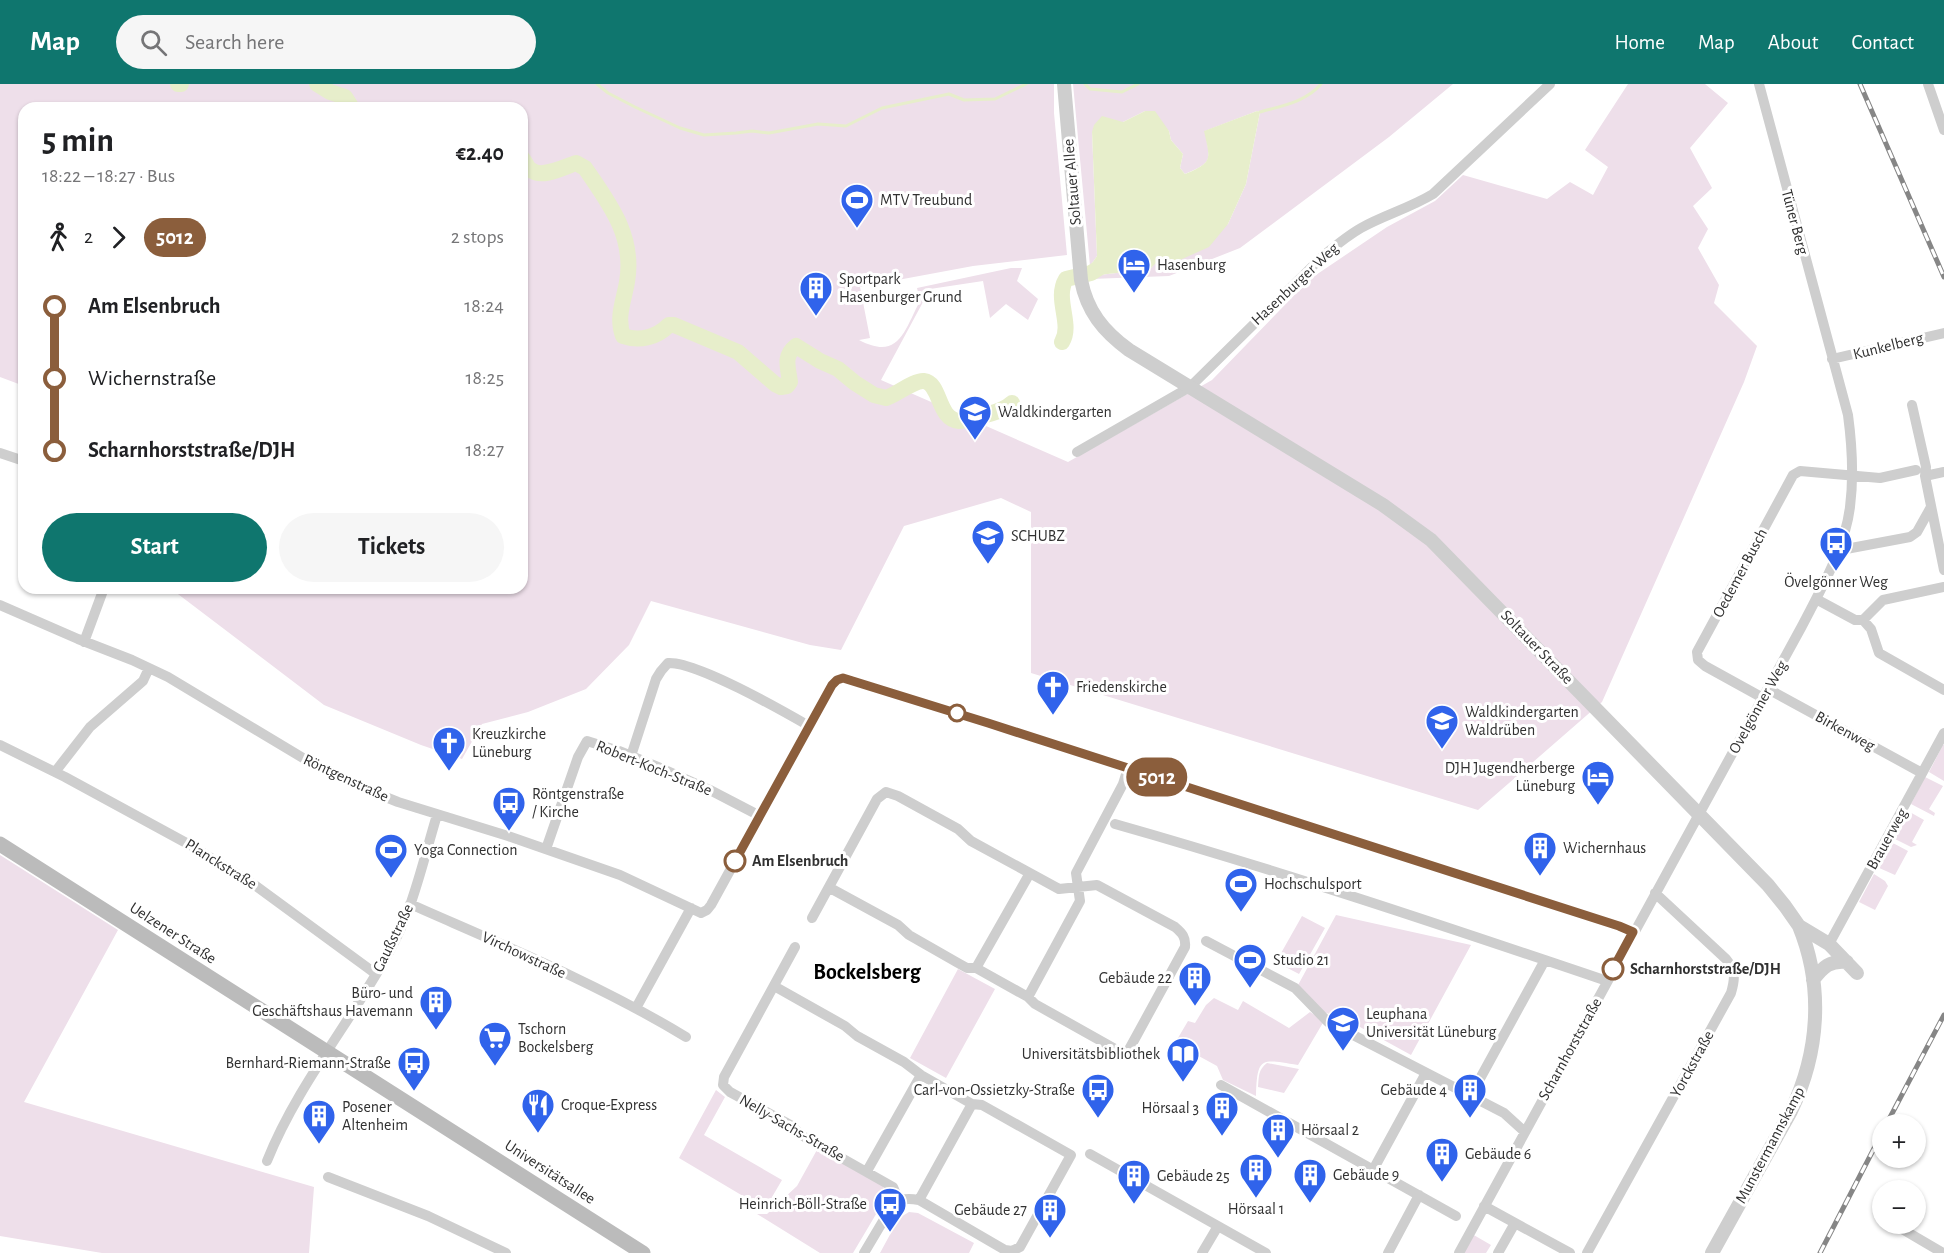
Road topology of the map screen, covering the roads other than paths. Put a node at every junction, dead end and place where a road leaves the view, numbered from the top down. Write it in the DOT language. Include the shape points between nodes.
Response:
graph roads {
  1 [pos="1064,84"];
  2 [pos="1550,84"];
  3 [pos="1759,84"];
  4 [pos="1928,84"];
  5 [pos="1944,130"];
  6 [pos="1944,333"];
  7 [pos="1832,359"];
  8 [pos="1190,387"];
  9 [pos="1912,405"];
  10 [pos="1077,452"];
  11 [pos="0,453"];
  12 [pos="18,459"];
  13 [pos="1944,472"];
  14 [pos="1920,473"];
  15 [pos="1852,475"];
  16 [pos="1931,507"];
  17 [pos="1839,548"];
  18 [pos="1944,570"];
  19 [pos="1944,586"];
  20 [pos="102,594"];
  21 [pos="1816,599"];
  22 [pos="0,604"];
  23 [pos="1863,620"];
  24 [pos="84,642"];
  25 [pos="149,668"];
  26 [pos="1944,690"];
  27 [pos="1765,693"];
  28 [pos="809,726"];
  29 [pos="1944,734"];
  30 [pos="0,745"];
  31 [pos="631,756"];
  32 [pos="1128,768"];
  33 [pos="55,772"];
  34 [pos="1923,773"];
  35 [pos="1698,814"];
  36 [pos="437,815"];
  37 [pos="760,816"];
  38 [pos="1115,824"];
  39 [pos="0,844"];
  40 [pos="546,849"];
  41 [pos="1030,873"];
  42 [pos="1078,887"];
  43 [pos="830,888"];
  44 [pos="1655,893"];
  45 [pos="410,904"];
  46 [pos="691,908"];
  47 [pos="812,918"];
  48 [pos="1799,926"];
  49 [pos="1633,932"];
  50 [pos="1206,941"];
  51 [pos="1825,941"];
  52 [pos="1806,943"];
  53 [pos="795,947"];
  54 [pos="1545,960"];
  55 [pos="1844,962"];
  56 [pos="976,968"];
  57 [pos="1857,973"];
  58 [pos="376,974"];
  59 [pos="1813,980"];
  60 [pos="1606,981"];
  61 [pos="774,986"];
  62 [pos="1028,997"];
  63 [pos="636,1008"];
  64 [pos="686,1037"];
  65 [pos="328,1051"];
  66 [pos="1426,1073"];
  67 [pos="921,1075"];
  68 [pos="1221,1085"];
  69 [pos="1471,1095"];
  70 [pos="972,1104"];
  71 [pos="1525,1132"];
  72 [pos="1090,1154"];
  73 [pos="267,1161"];
  74 [pos="1373,1170"];
  75 [pos="867,1172"];
  76 [pos="328,1177"];
  77 [pos="1419,1195"];
  78 [pos="919,1200"];
  79 [pos="898,1201"];
  80 [pos="1484,1206"];
  81 [pos="1456,1216"];
  82 [pos="1515,1223"];
  83 [pos="1218,1226"];
  84 [pos="1910,1234"];
  85 [pos="1013,1252"];
  86 [pos="506,1253"];
  87 [pos="644,1253"];
  88 [pos="864,1253"];
  89 [pos="1202,1253"];
  90 [pos="1266,1253"];
  91 [pos="1388,1253"];
  92 [pos="1458,1253"];
  93 [pos="1498,1253"];
  94 [pos="1570,1253"];
  95 [pos="1587,1253"];
  96 [pos="1712,1253"];
  97 [pos="1942,1253"];
  1 -- 8 [label="street, Soltauer Allee" via="1079,264 1090,311 1113,338"];
  2 -- 8 [label="street, Hasenburger Weg" via="1433,194 1362,228 1335,246"];
  3 -- 7 [label="street, Tüner Berg"];
  4 -- 5 [label="street"];
  6 -- 7 [label="street, Kunkelberg"];
  7 -- 15 [label="street, Ovelgönner Weg" via="1848,415"];
  8 -- 10 [label="street, Hasenburger Weg"];
  8 -- 35 [label="street, Soltauer Straße" via="1383,505 1431,540"];
  9 -- 14 [label="street" via="1926,467"];
  11 -- 12 [label="street"];
  13 -- 14 [label="street"];
  14 -- 15 [label="street" via="1880,478"];
  14 -- 16 [label="street"];
  15 -- 17 [label="street, Ovelgönner Weg" via="1850,507"];
  15 -- 27 [label="street, Oedemer Busch" via="1800,471 1793,475 1697,652 1698,660 1705,666"];
  16 -- 17 [label="street" via="1910,537"];
  16 -- 18 [label="street"];
  17 -- 21 [label="street, Ovelgönner Weg"];
  19 -- 23 [label="street" via="1883,600"];
  20 -- 24 [label="street"];
  21 -- 23 [label="street" via="1855,620"];
  21 -- 27 [label="street, Ovelgönner Weg"];
  22 -- 24 [label="street, Röntgenstraße"];
  23 -- 26 [label="street" via="1880,653"];
  24 -- 25 [label="street, Röntgenstraße"];
  25 -- 33 [label="street" via="143,681 90,727"];
  25 -- 36 [label="street, Röntgenstraße" via="322,769"];
  27 -- 34 [label="street, Birkenweg"];
  27 -- 35 [label="street, Ovelgönner Weg"];
  28 -- 31 [label="street" via="718,679 688,666 668,663 653,688"];
  28 -- 32 [label="street" via="832,685 843,678"];
  28 -- 37 [label="street"];
  29 -- 34 [label="street, Brauerweg"];
  30 -- 33 [label="street, Planckstraße"];
  31 -- 37 [label="street, Robert-Koch-Straße"];
  31 -- 40 [label="street, Robert-Koch-Straße" via="585,742"];
  32 -- 42 [label="street" via="1076,873"];
  32 -- 49 [label="street"];
  33 -- 58 [label="street, Planckstraße" via="164,829 251,883"];
  34 -- 51 [label="street, Brauerweg"];
  35 -- 44 [label="street, Scharnhorststraße"];
  35 -- 48 [label="street, Soltauer Straße" via="1768,885"];
  36 -- 40 [label="street, Röntgenstraße"];
  36 -- 45 [label="street, Gaußstraße"];
  37 -- 46 [label="street, Röntgenstraße" via="707,910 701,913"];
  38 -- 54 [label="street"];
  39 -- 65 [label="main road, Uelzener Straße"];
  40 -- 46 [label="street, Röntgenstraße" via="620,875"];
  41 -- 42 [label="street" via="1059,888"];
  41 -- 43 [label="street" via="971,841 958,829 886,792 877,799"];
  41 -- 56 [label="street"];
  42 -- 62 [label="street" via="1080,901"];
  42 -- 62 [label="street" via="1097,885 1170,925 1182,933 1185,947 1126,1055"];
  43 -- 47 [label="street"];
  43 -- 56 [label="street" via="967,968"];
  44 -- 49 [label="street, Scharnhorststraße"];
  44 -- 95 [label="street, Yorckstraße" via="1732,965 1734,983"];
  45 -- 58 [label="street, Gaußstraße"];
  45 -- 63 [label="street, Virchowstraße"];
  46 -- 63 [label="street"];
  48 -- 51 [label="street, Soltauer Straße"];
  48 -- 52 [label="street, Munstermannskamp"];
  49 -- 60 [label="street, Scharnhorststraße"];
  50 -- 66 [label="street" via="1295,988 1328,1022"];
  51 -- 52 [label="street" via="1815,938"];
  51 -- 55 [label="street, Soltauer Straße"];
  52 -- 55 [label="street, Soltauer Straße"];
  52 -- 59 [label="street, Munstermannskamp"];
  53 -- 61 [label="street, Nelly-Sachs-Straße"];
  54 -- 60 [label="street"];
  54 -- 69 [label="street"];
  55 -- 57 [label="street, Soltauer Straße"];
  55 -- 59 [label="street" via="1828,964"];
  56 -- 62 [label="street"];
  58 -- 65 [label="street, Gaußstraße"];
  59 -- 96 [label="street, Munstermannskamp" via="1813,1043 1800,1093"];
  60 -- 71 [label="street, Scharnhorststraße"];
  61 -- 67 [label="street"];
  61 -- 75 [label="street, Nelly-Sachs-Straße" via="723,1085"];
  63 -- 64 [label="street, Virchowstraße"];
  65 -- 73 [label="street, Gaußstraße" via="286,1118"];
  65 -- 87 [label="main road, Universitätsallee"];
  66 -- 69 [label="street"];
  66 -- 74 [label="street"];
  67 -- 70 [label="street"];
  67 -- 75 [label="street"];
  68 -- 74 [label="street"];
  69 -- 71 [label="street" via="1504,1113"];
  70 -- 78 [label="street"];
  70 -- 85 [label="street" via="982,1105 1071,1155 1020,1247"];
  71 -- 80 [label="street, Scharnhorststraße"];
  72 -- 83 [label="street"];
  74 -- 77 [label="street"];
  75 -- 79 [label="street, Nelly-Sachs-Straße" via="893,1187"];
  76 -- 86 [label="street" via="428,1216"];
  77 -- 81 [label="street"];
  77 -- 91 [label="street"];
  78 -- 79 [label="street"];
  78 -- 85 [label="street"];
  79 -- 88 [label="street" via="887,1212"];
  80 -- 82 [label="street"];
  80 -- 92 [label="street, Scharnhorststraße"];
  82 -- 93 [label="street"];
  82 -- 94 [label="street"];
  83 -- 89 [label="street"];
  83 -- 90 [label="street"];
  84 -- 97 [label="street"];
}
